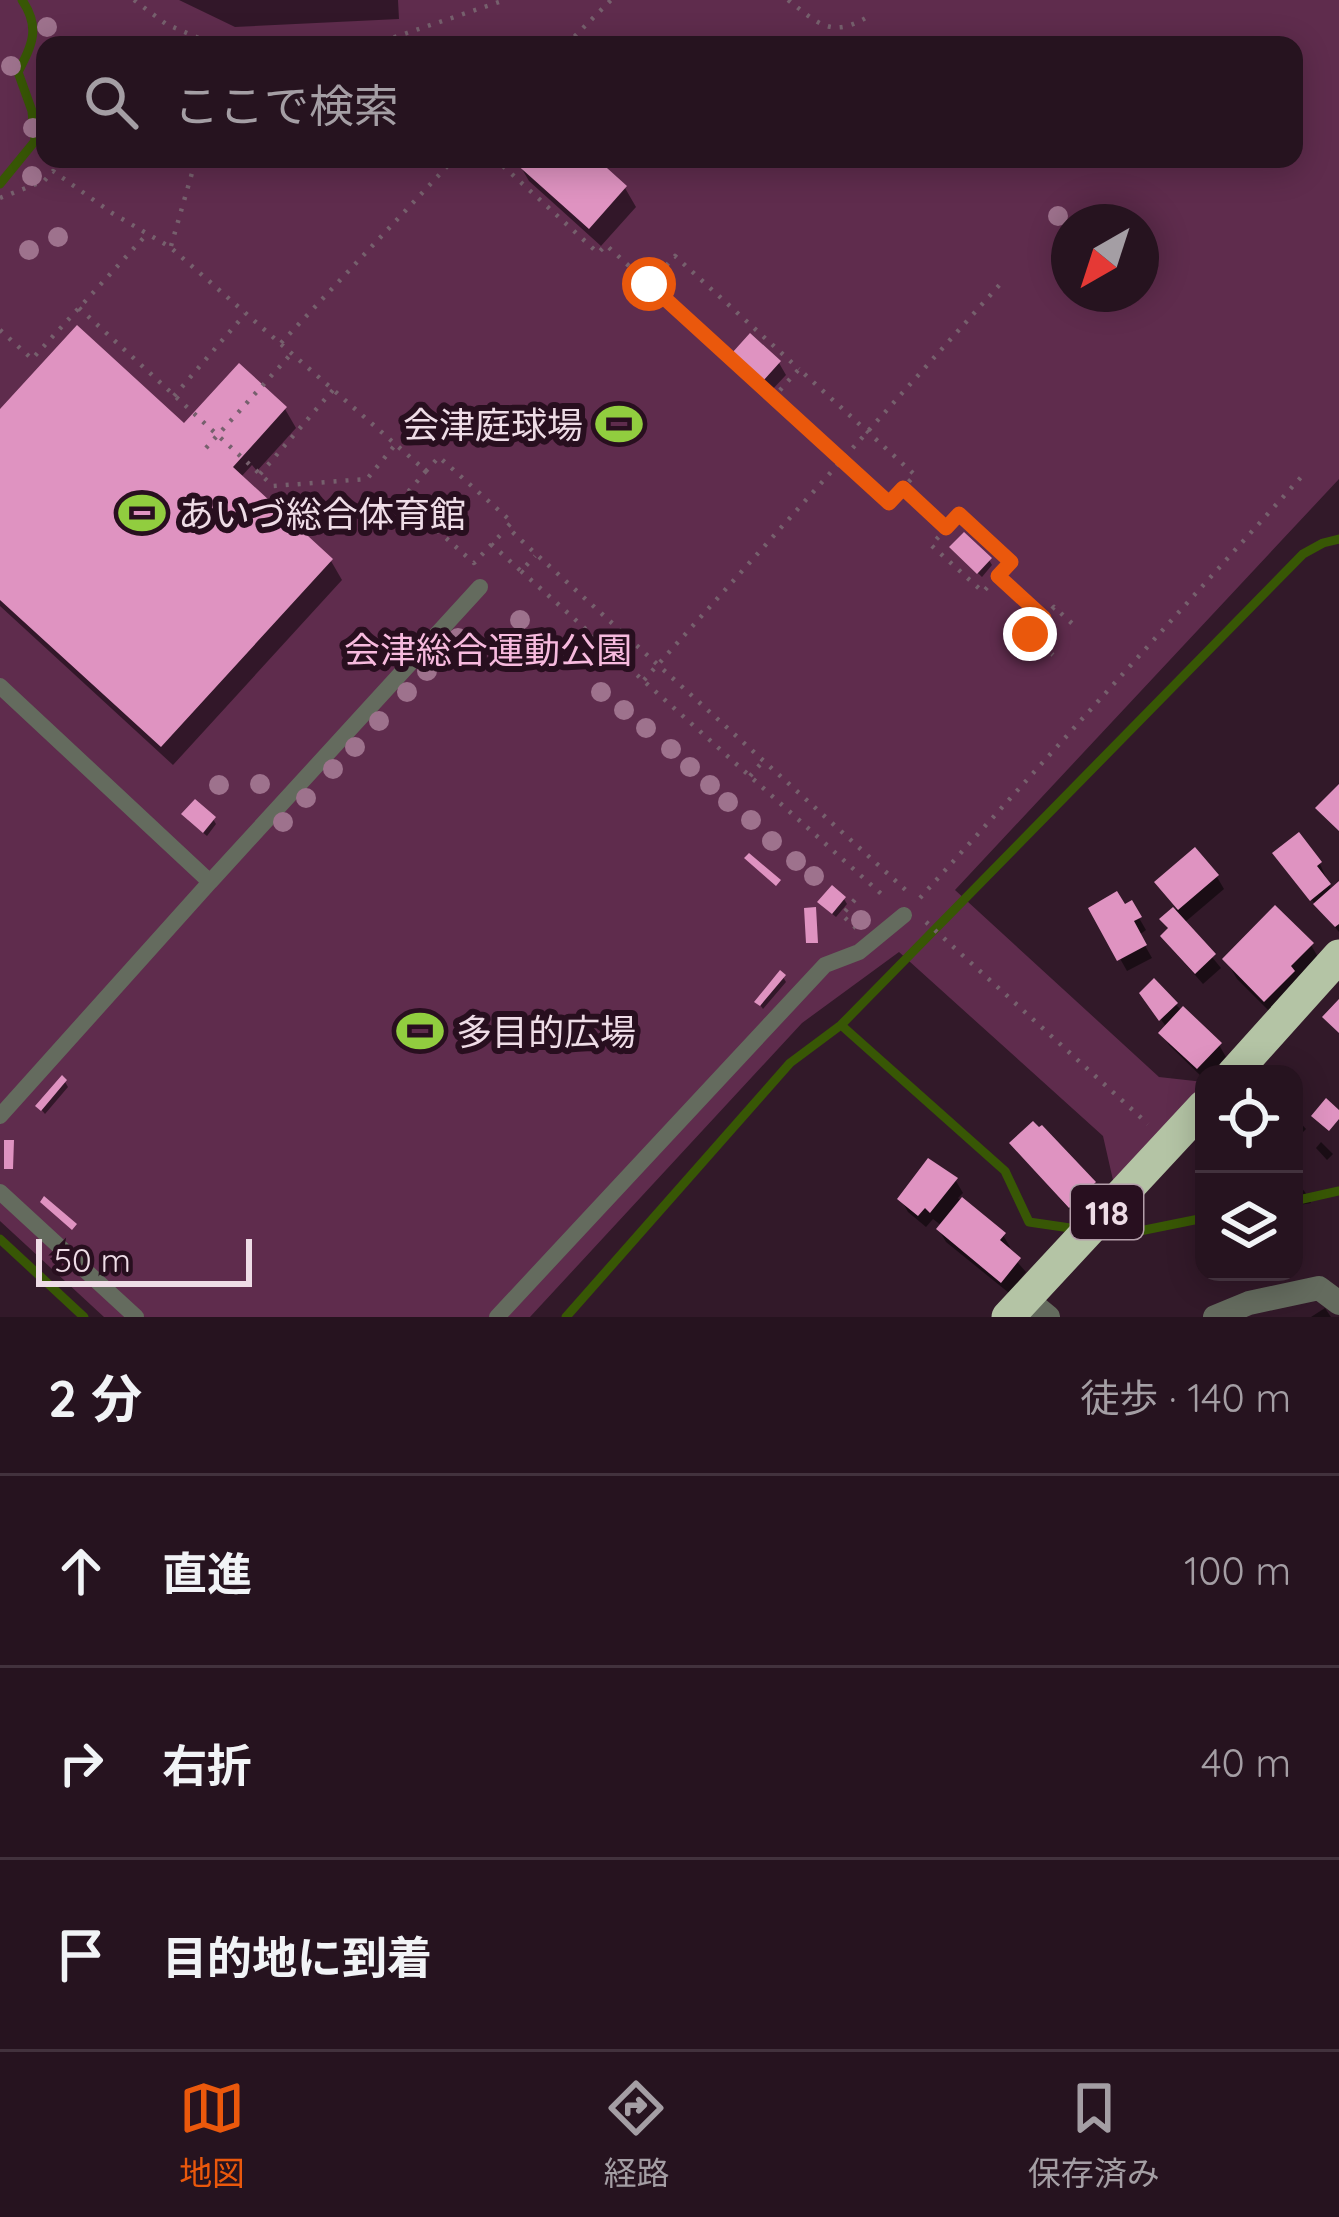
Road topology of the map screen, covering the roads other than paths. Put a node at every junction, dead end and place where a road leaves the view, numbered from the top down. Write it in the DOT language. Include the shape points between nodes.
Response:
graph roads {
  1 [pos="480,587"];
  2 [pos="0,686"];
  3 [pos="210,882"];
  4 [pos="904,915"];
  5 [pos="1339,956"];
  6 [pos="1241,1065"];
  7 [pos="0,1116"];
  8 [pos="1195,1116"];
  9 [pos="0,1192"];
  10 [pos="1339,1303"];
  11 [pos="1280,1307"];
  12 [pos="1028,1311"];
  13 [pos="136,1317"];
  14 [pos="497,1317"];
  15 [pos="1215,1317"];
  1 -- 3 [label="lane"];
  2 -- 3 [label="lane"];
  3 -- 7 [label="lane"];
  4 -- 14 [label="lane" via="859,952 825,965"];
  5 -- 6 [label="highway"];
  8 -- 12 [label="highway, 118"];
  9 -- 13 [label="lane"];
  10 -- 11 [label="street" via="1319,1288"];
  11 -- 15 [label="street"];
}
